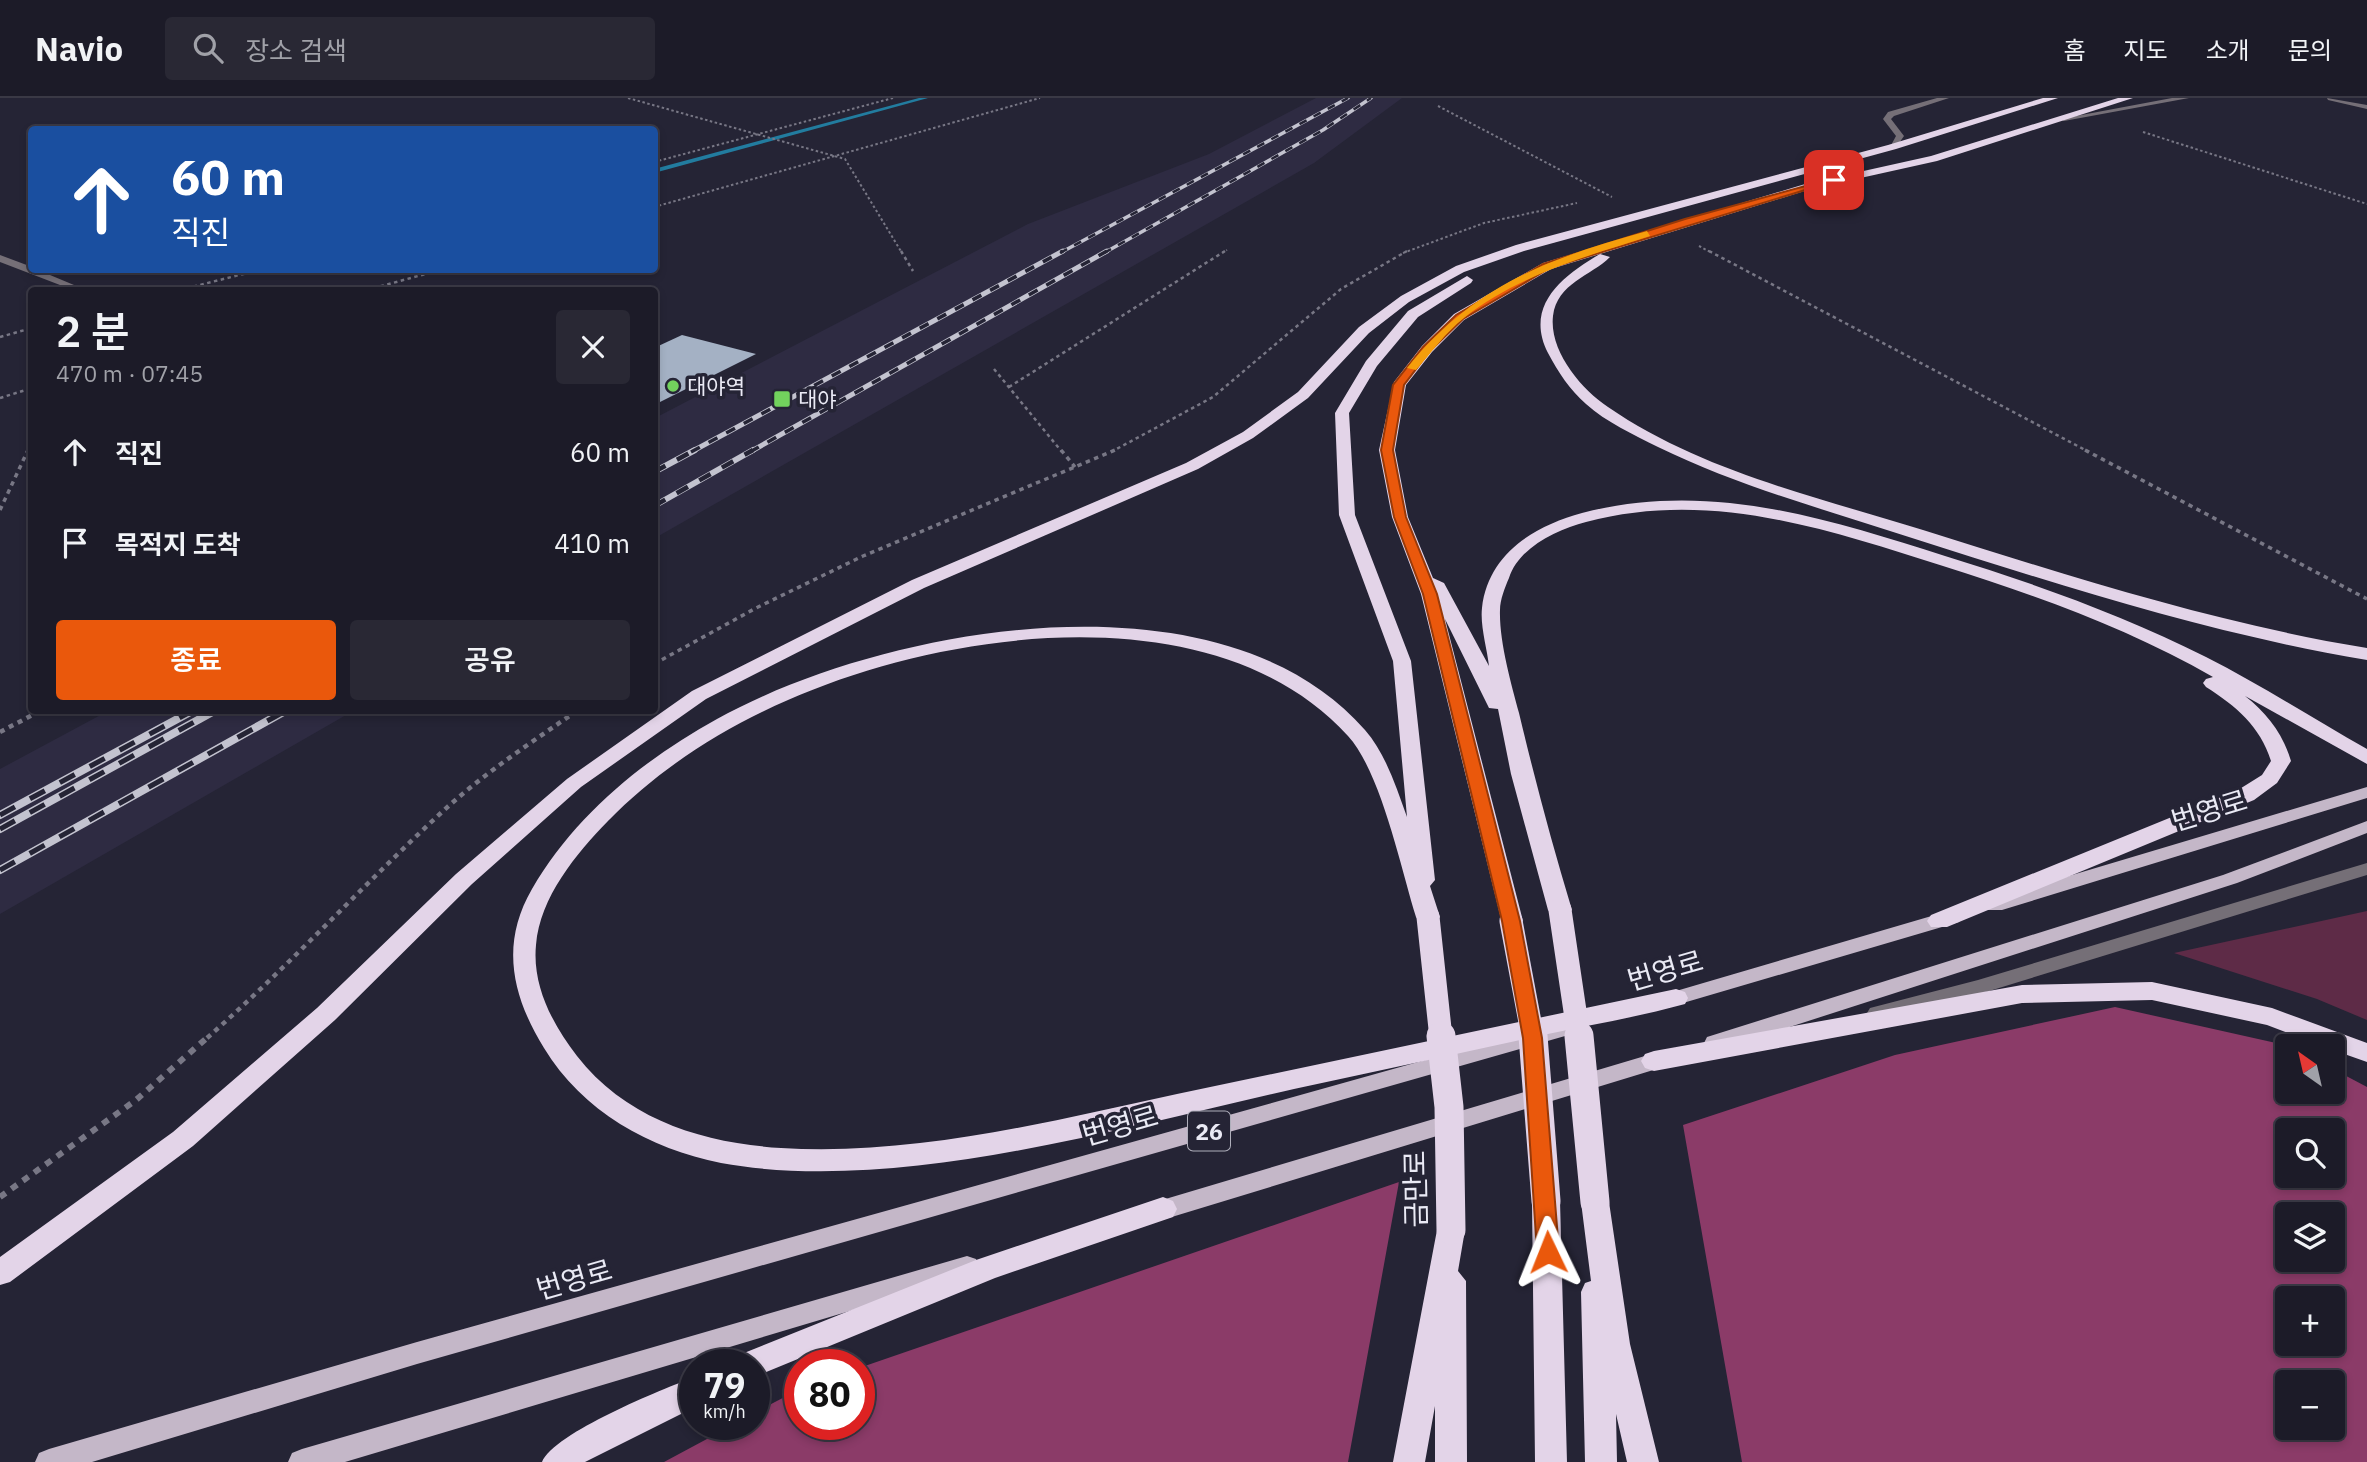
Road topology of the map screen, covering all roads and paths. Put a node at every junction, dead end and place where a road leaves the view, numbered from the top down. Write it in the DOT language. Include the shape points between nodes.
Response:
graph roads {
  1 [pos="628,98"];
  2 [pos="893,98"];
  3 [pos="1040,98"];
  4 [pos="1945,98"];
  5 [pos="2053,98"];
  6 [pos="2128,98"];
  7 [pos="2185,98"];
  8 [pos="2332,98"];
  9 [pos="1438,106"];
  10 [pos="2367,107"];
  11 [pos="2064,119"];
  12 [pos="2143,132"];
  13 [pos="753,134"];
  14 [pos="1892,147"];
  15 [pos="835,155"];
  16 [pos="658,161"];
  17 [pos="1612,197"];
  18 [pos="1599,200"];
  19 [pos="1586,202"];
  20 [pos="2367,204"];
  21 [pos="1615,205"];
  22 [pos="658,206"];
  23 [pos="1653,213"];
  24 [pos="1688,221"];
  25 [pos="1694,243"];
  26 [pos="1227,250"];
  27 [pos="0,258"];
  28 [pos="0,268"];
  29 [pos="28,269"];
  30 [pos="913,271"];
  31 [pos="38,273"];
  32 [pos="247,273"];
  33 [pos="429,273"];
  34 [pos="44,287"];
  35 [pos="73,287"];
  36 [pos="192,287"];
  37 [pos="378,287"];
  38 [pos="28,329"];
  39 [pos="0,337"];
  40 [pos="994,369"];
  41 [pos="1009,387"];
  42 [pos="28,389"];
  43 [pos="0,398"];
  44 [pos="28,450"];
  45 [pos="1075,467"];
  46 [pos="0,510"];
  47 [pos="1405,530"];
  48 [pos="1891,542"];
  49 [pos="2367,599"];
  50 [pos="2367,654"];
  51 [pos="658,662"];
  52 [pos="34,714"];
  53 [pos="572,714"];
  54 [pos="0,732"];
  55 [pos="2367,758"];
  56 [pos="1526,787"];
  57 [pos="2367,792"];
  58 [pos="2367,827"];
  59 [pos="2367,869"];
  60 [pos="1428,917"];
  61 [pos="1938,921"];
  62 [pos="1676,998"];
  63 [pos="1805,1031"];
  64 [pos="2367,1053"];
  65 [pos="1654,1061"];
  66 [pos="0,1197"];
  67 [pos="1595,1202"];
  68 [pos="1163,1209"];
  69 [pos="1451,1230"];
  70 [pos="0,1273"];
  71 [pos="770,1355"];
  72 [pos="679,1399"];
  73 [pos="49,1462"];
  74 [pos="302,1462"];
  75 [pos="558,1462"];
  76 [pos="1409,1462"];
  77 [pos="1451,1462"];
  78 [pos="1551,1462"];
  79 [pos="1601,1462"];
  80 [pos="1643,1462"];
  1 -- 13 [label="path"];
  2 -- 13 [label="path"];
  3 -- 15 [label="path"];
  4 -- 14 [label="street" via="1891,114 1887,119 1900,136"];
  5 -- 14 [label="highway"];
  6 -- 11 [label="highway"];
  7 -- 11 [label="street"];
  8 -- 10 [label="street"];
  9 -- 17 [label="path"];
  11 -- 24 [label="highway" via="1933,159 1809,186"];
  12 -- 20 [label="path"];
  13 -- 15 [label="path"];
  13 -- 16 [label="path"];
  14 -- 23 [label="highway"];
  15 -- 22 [label="path"];
  15 -- 30 [label="path" via="845,159"];
  17 -- 18 [label="path"];
  17 -- 21 [label="path"];
  19 -- 45 [label="path" via="1478,222 1365,273 1219,392 1159,428"];
  23 -- 60 [label="highway" via="1505,262 1413,314 1371,364 1342,413 1347,514 1402,661"];
  23 -- 70 [label="highway" via="1460,269 1405,299 1364,330 1303,395 1248,435 1192,466 918,584 699,695 573,783 464,879 326,1014 183,1139"];
  24 -- 47 [label="highway" via="1547,266 1459,317 1427,349 1399,385 1387,450"];
  24 -- 50 [label="highway" via="1583,268 1558,289 1547,312 1545,331 1550,348 1579,391 1610,415 1707,463 1758,482 2116,598 2266,637"];
  25 -- 49 [label="path"];
  26 -- 41 [label="path"];
  27 -- 29 [label="street"];
  28 -- 34 [label="street"];
  31 -- 35 [label="street"];
  32 -- 36 [label="path"];
  33 -- 37 [label="path"];
  38 -- 39 [label="path"];
  40 -- 41 [label="path"];
  41 -- 45 [label="path"];
  42 -- 43 [label="path"];
  44 -- 46 [label="path"];
  45 -- 51 [label="path" via="930,526"];
  47 -- 56 [label="highway" via="1487,680"];
  47 -- 78 [label="highway, bridge" via="1430,594 1511,921 1533,1038 1546,1200"];
  48 -- 55 [label="highway" via="2079,608 2199,661"];
  48 -- 56 [label="highway" via="1813,520 1745,509 1673,505 1613,510 1558,525 1520,548 1501,574 1491,609 1500,676"];
  48 -- 61 [label="highway" via="2071,614 2187,667 2256,715 2277,742 2281,761 2270,779 2246,795"];
  52 -- 54 [label="path"];
  53 -- 66 [label="path" via="443,811 269,984 136,1100"];
  56 -- 67 [label="highway, bridge" via="1560,910 1578,1025"];
  57 -- 61 [label="main road, 번영로 / 26"];
  58 -- 65 [label="main road" via="2230,879"];
  59 -- 63 [label="street" via="1979,987"];
  60 -- 62 [label="highway" via="1380,774 1362,738 1328,704 1284,674 1233,652 1172,639 1090,632 1012,634 932,648 788,692 710,731 636,780 587,828 546,883 525,931 525,978 540,1024 569,1066 602,1098 652,1130 724,1152 810,1158 918,1154 1034,1134"];
  60 -- 69 [label="highway, 금만로, bridge" via="1449,1107"];
  61 -- 62 [label="main road, 번영로 / 26"];
  62 -- 73 [label="main road, 번영로 / 26" via="417,1353"];
  63 -- 64 [label="highway" via="2022,993 2152,990 2272,1017"];
  63 -- 65 [label="highway"];
  65 -- 68 [label="main road"];
  67 -- 79 [label="highway"];
  67 -- 80 [label="highway" via="1615,1344"];
  68 -- 71 [label="highway" via="986,1269"];
  68 -- 74 [label="main road"];
  69 -- 76 [label="highway"];
  69 -- 77 [label="highway, 금만로"];
  72 -- 75 [label="highway" via="589,1441"];
}
